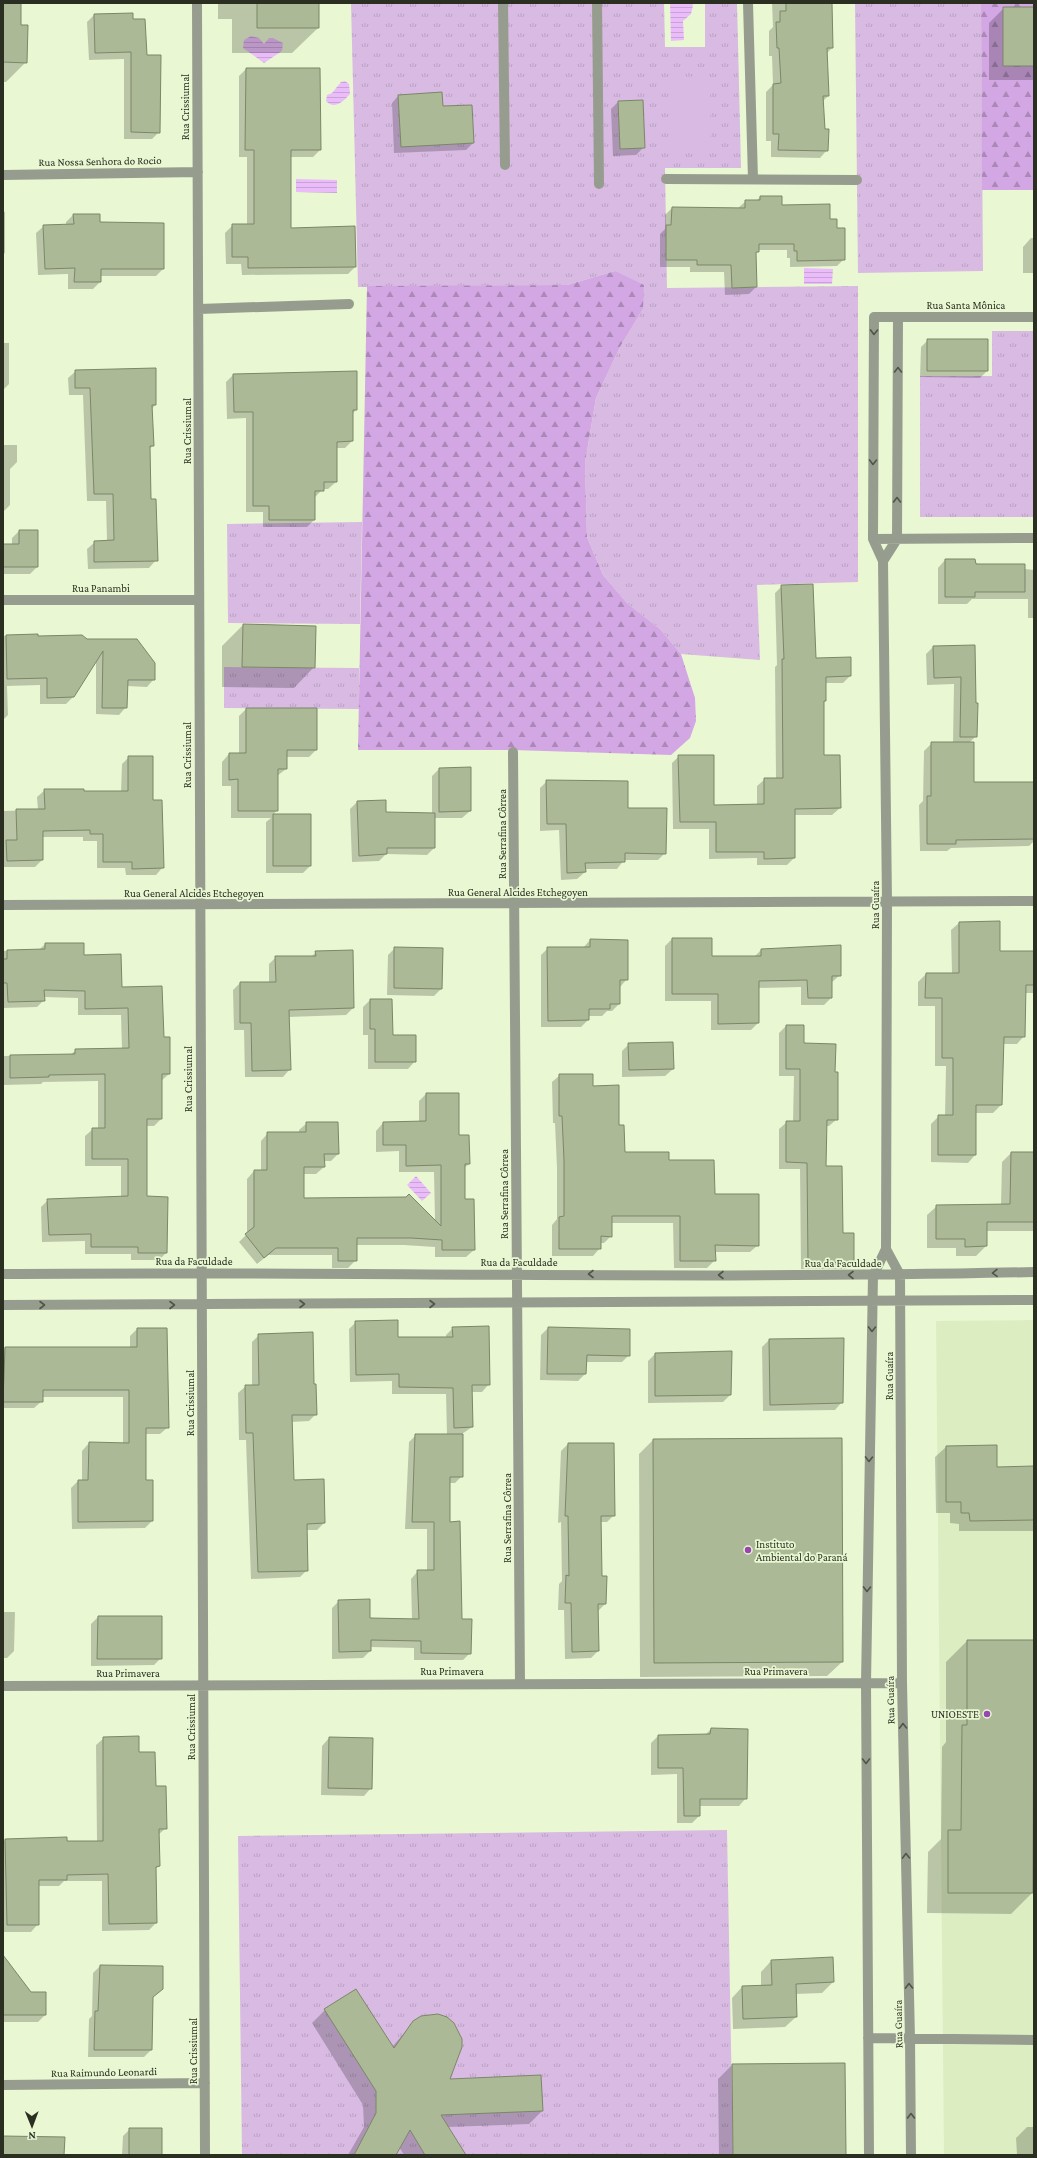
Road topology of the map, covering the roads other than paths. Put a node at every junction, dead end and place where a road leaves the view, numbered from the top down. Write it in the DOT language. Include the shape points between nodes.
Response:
graph roads {
  1 [pos="197,3"];
  2 [pos="503,3"];
  3 [pos="597,3"];
  4 [pos="748,3"];
  5 [pos="505,165"];
  6 [pos="198,172"];
  7 [pos="3,175"];
  8 [pos="666,179"];
  9 [pos="753,179"];
  10 [pos="857,180"];
  11 [pos="599,184"];
  12 [pos="349,304"];
  13 [pos="199,309"];
  14 [pos="1034,317"];
  15 [pos="898,318"];
  16 [pos="1034,538"];
  17 [pos="872,539"];
  18 [pos="897,539"];
  19 [pos="883,561"];
  20 [pos="3,600"];
  21 [pos="199,600"];
  22 [pos="513,752"];
  23 [pos="1034,901"];
  24 [pos="887,902"];
  25 [pos="514,904"];
  26 [pos="3,905"];
  27 [pos="200,905"];
  28 [pos="886,1249"];
  29 [pos="200,1272"];
  30 [pos="1034,1272"];
  31 [pos="3,1274"];
  32 [pos="517,1274"];
  33 [pos="900,1275"];
  34 [pos="872,1276"];
  35 [pos="1034,1300"];
  36 [pos="872,1302"];
  37 [pos="901,1302"];
  38 [pos="517,1303"];
  39 [pos="201,1304"];
  40 [pos="3,1305"];
  41 [pos="520,1683"];
  42 [pos="902,1683"];
  43 [pos="202,1684"];
  44 [pos="866,1684"];
  45 [pos="3,1686"];
  46 [pos="868,2038"];
  47 [pos="910,2039"];
  48 [pos="1034,2040"];
  49 [pos="205,2082"];
  50 [pos="3,2085"];
  51 [pos="205,2155"];
  52 [pos="869,2155"];
  53 [pos="911,2155"];
  1 -- 6 [label="street, Rua Crissiumal"];
  2 -- 5 [label="street"];
  3 -- 11 [label="street"];
  4 -- 9 [label="street"];
  6 -- 7 [label="street, Rua Nossa Senhora do Rocio"];
  6 -- 13 [label="street, Rua Crissiumal"];
  8 -- 9 [label="street"];
  9 -- 10 [label="street"];
  12 -- 13 [label="street"];
  13 -- 21 [label="street, Rua Crissiumal"];
  14 -- 15 [label="street, Rua Santa Mônica"];
  15 -- 17 [label="street, Rua Santa Mônica, one-way" via="874,317"];
  18 -- 15 [label="street, one-way"];
  16 -- 18 [label="street"];
  17 -- 18 [label="street"];
  17 -- 19 [label="street, Rua Guaíra"];
  18 -- 19 [label="street"];
  19 -- 24 [label="street, Rua Guaíra"];
  20 -- 21 [label="street, Rua Panambi"];
  21 -- 27 [label="street, Rua Crissiumal"];
  22 -- 25 [label="street, Rua Serrafina Côrrea"];
  23 -- 24 [label="street, Rua General Alcides Etchegoyen"];
  24 -- 25 [label="street, Rua General Alcides Etchegoyen"];
  24 -- 28 [label="street, Rua Guaíra"];
  25 -- 27 [label="street, Rua General Alcides Etchegoyen"];
  25 -- 32 [label="street, Rua Serrafina Côrrea"];
  26 -- 27 [label="street, Rua General Alcides Etchegoyen"];
  27 -- 29 [label="street, Rua Crissiumal"];
  28 -- 33 [label="street, Rua Guaíra"];
  28 -- 34 [label="street, Rua Guaíra"];
  29 -- 31 [label="street, Rua da Faculdade"];
  29 -- 32 [label="street, Rua da Faculdade"];
  29 -- 39 [label="street, Rua Crissiumal"];
  30 -- 33 [label="street, Rua da Faculdade, one-way"];
  34 -- 32 [label="street, Rua da Faculdade, one-way"];
  32 -- 38 [label="street, Rua Serrafina Côrrea"];
  33 -- 34 [label="street, Rua da Faculdade"];
  33 -- 37 [label="street, Rua Guaíra"];
  34 -- 36 [label="street, Rua Guaíra"];
  35 -- 37 [label="street"];
  36 -- 37 [label="street"];
  36 -- 38 [label="street"];
  36 -- 44 [label="street, Rua Guaíra, one-way"];
  37 -- 42 [label="street, Rua Guaíra"];
  39 -- 38 [label="street, one-way"];
  38 -- 41 [label="street, Rua Serrafina Côrrea"];
  40 -- 39 [label="street, one-way"];
  39 -- 43 [label="street, Rua Crissiumal"];
  41 -- 43 [label="street, Rua Primavera"];
  41 -- 44 [label="street, Rua Primavera"];
  42 -- 44 [label="street, Rua Primavera"];
  47 -- 42 [label="street, Rua Guaíra, one-way"];
  43 -- 45 [label="street, Rua Primavera"];
  43 -- 49 [label="street, Rua Crissiumal"];
  44 -- 46 [label="street, Rua Guaíra, one-way"];
  46 -- 47 [label="street"];
  46 -- 52 [label="street, Rua Guaíra"];
  47 -- 48 [label="street"];
  53 -- 47 [label="street, Rua Guaíra, one-way"];
  49 -- 50 [label="street, Rua Raimundo Leonardi"];
  49 -- 51 [label="street, Rua Crissiumal"];
}
